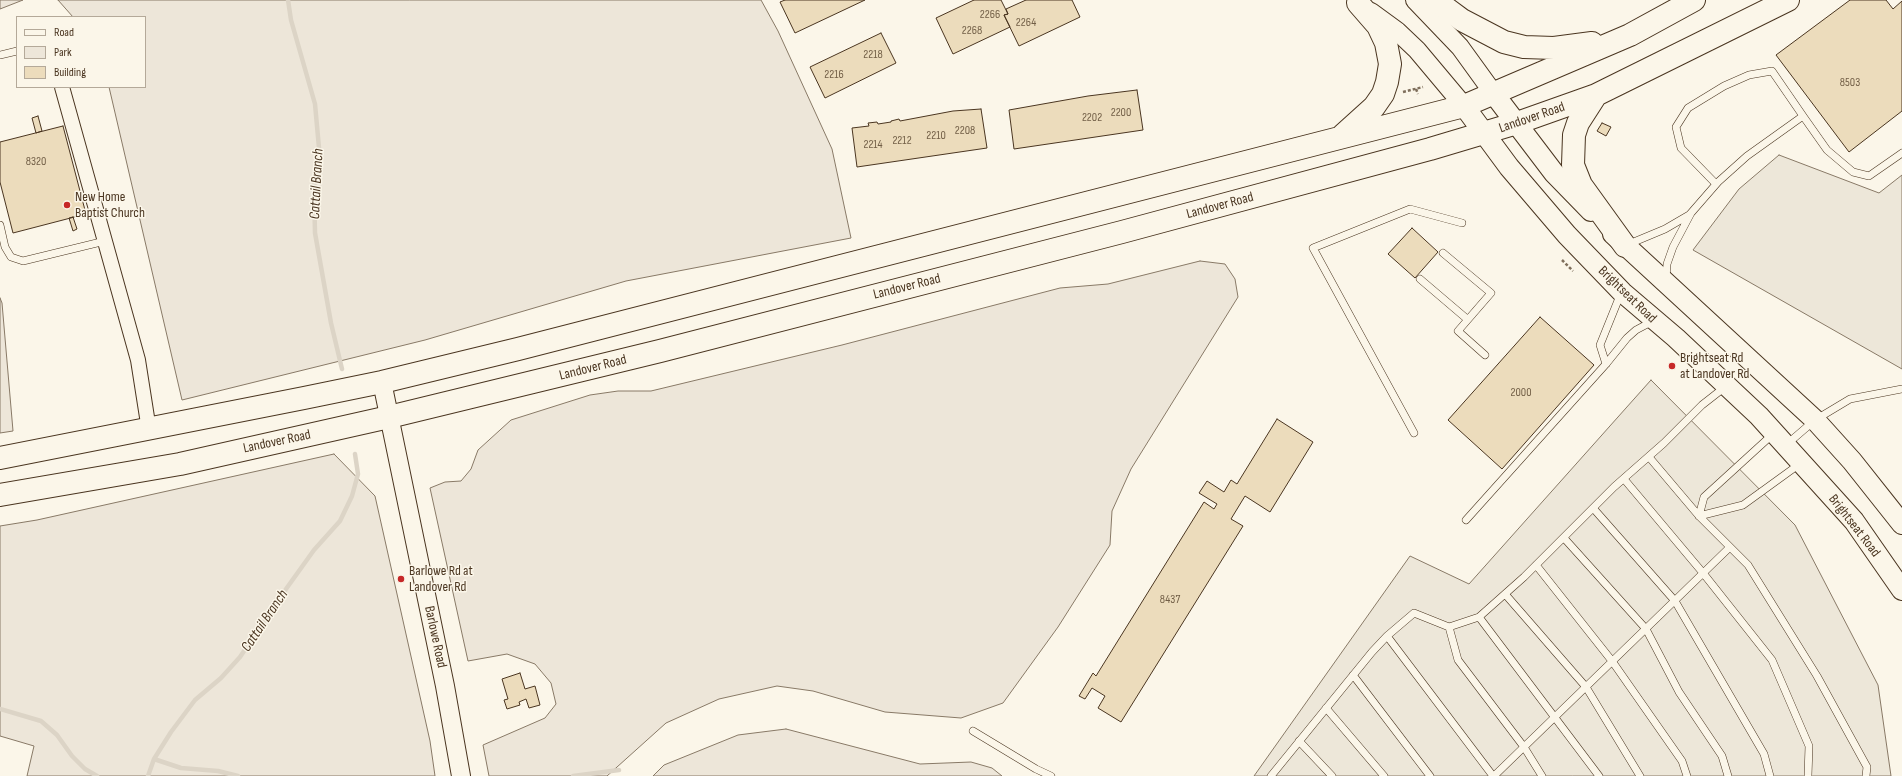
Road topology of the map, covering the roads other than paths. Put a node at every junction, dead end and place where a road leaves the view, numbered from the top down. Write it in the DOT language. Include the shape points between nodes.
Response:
graph roads {
  1 [pos="1415,0"];
  2 [pos="1435,0"];
  3 [pos="1694,0"];
  4 [pos="1788,0"];
  5 [pos="1356,1"];
  6 [pos="1630,34"];
  7 [pos="16,51"];
  8 [pos="0,55"];
  9 [pos="62,88"];
  10 [pos="1494,94"];
  11 [pos="1596,95"];
  12 [pos="1464,106"];
  13 [pos="1803,116"];
  14 [pos="1517,123"];
  15 [pos="1484,134"];
  16 [pos="1341,138"];
  17 [pos="1902,153"];
  18 [pos="1716,184"];
  19 [pos="1691,214"];
  20 [pos="1462,222"];
  21 [pos="0,225"];
  22 [pos="105,241"];
  23 [pos="1625,246"];
  24 [pos="1443,253"];
  25 [pos="1420,279"];
  26 [pos="1665,283"];
  27 [pos="1622,292"];
  28 [pos="1467,319"];
  29 [pos="1654,321"];
  30 [pos="1485,355"];
  31 [pos="1606,364"];
  32 [pos="382,382"];
  33 [pos="1726,386"];
  34 [pos="1902,389"];
  35 [pos="389,417"];
  36 [pos="1815,420"];
  37 [pos="149,430"];
  38 [pos="1414,433"];
  39 [pos="1780,439"];
  40 [pos="1649,457"];
  41 [pos="0,458"];
  42 [pos="1801,463"];
  43 [pos="1624,479"];
  44 [pos="0,495"];
  45 [pos="1593,508"];
  46 [pos="1699,516"];
  47 [pos="1466,520"];
  48 [pos="1902,524"];
  49 [pos="1564,538"];
  50 [pos="1730,547"];
  51 [pos="1536,565"];
  52 [pos="1703,573"];
  53 [pos="1902,590"];
  54 [pos="1504,594"];
  55 [pos="1675,601"];
  56 [pos="1479,617"];
  57 [pos="1449,627"];
  58 [pos="1646,629"];
  59 [pos="1387,636"];
  60 [pos="1612,661"];
  61 [pos="1353,675"];
  62 [pos="1586,687"];
  63 [pos="1326,708"];
  64 [pos="1554,718"];
  65 [pos="974,731"];
  66 [pos="1299,741"];
  67 [pos="1524,747"];
  68 [pos="1274,775"];
  69 [pos="461,776"];
  70 [pos="1051,776"];
  71 [pos="1332,776"];
  72 [pos="1384,776"];
  73 [pos="1430,776"];
  74 [pos="1494,776"];
  75 [pos="1542,776"];
  76 [pos="1599,776"];
  77 [pos="1640,776"];
  78 [pos="1687,776"];
  79 [pos="1728,776"];
  80 [pos="1770,776"];
  81 [pos="1808,776"];
  82 [pos="1866,776"];
  1 -- 10 [label="street" via="1460,47"];
  2 -- 6 [label="main road" via="1486,34 1524,47 1554,48 1587,44"];
  3 -- 6 [label="main road"];
  4 -- 11 [label="main road, Landover Road"];
  5 -- 12 [label="street, Brightseat Road" via="1397,31 1417,50"];
  5 -- 16 [label="main road" via="1378,26 1386,43 1390,64 1383,94 1374,107"];
  6 -- 10 [label="main road"];
  7 -- 8 [label="lane"];
  9 -- 22 [label="street"];
  10 -- 12 [label="main road"];
  10 -- 14 [label="main road"];
  11 -- 14 [label="main road, Landover Road"];
  11 -- 23 [label="main road" via="1578,123 1574,135 1573,165 1581,185"];
  12 -- 15 [label="main road, Brightseat Road"];
  12 -- 16 [label="main road"];
  13 -- 17 [label="lane" via="1827,150 1853,172 1869,176"];
  13 -- 18 [label="lane" via="1747,156"];
  13 -- 18 [label="lane" via="1772,71 1749,75 1724,86 1688,108 1676,127 1681,148"];
  14 -- 15 [label="main road, Landover Road"];
  14 -- 23 [label="main road" via="1554,173"];
  15 -- 27 [label="main road, Brightseat Road" via="1555,223"];
  15 -- 35 [label="main road, Landover Road" via="660,351"];
  16 -- 32 [label="main road"];
  18 -- 19 [label="lane"];
  19 -- 23 [label="lane" via="1665,230"];
  19 -- 26 [label="lane" via="1673,246 1667,264"];
  20 -- 38 [label="lane" via="1410,209 1313,248"];
  21 -- 22 [label="lane" via="5,247 11,257 23,261"];
  22 -- 37 [label="street" via="138,360"];
  23 -- 26 [label="main road"];
  24 -- 28 [label="lane" via="1491,293"];
  25 -- 28 [label="lane"];
  26 -- 36 [label="main road"];
  27 -- 29 [label="main road, Brightseat Road"];
  27 -- 31 [label="lane" via="1600,344"];
  28 -- 30 [label="lane" via="1458,330"];
  29 -- 31 [label="lane" via="1631,335"];
  29 -- 33 [label="main road, Brightseat Road" via="1676,338"];
  31 -- 47 [label="lane"];
  32 -- 35 [label="street, Barlowe Road"];
  32 -- 37 [label="main road"];
  33 -- 39 [label="main road, Brightseat Road"];
  33 -- 40 [label="lane" via="1702,405"];
  34 -- 36 [label="lane" via="1850,399"];
  35 -- 44 [label="main road, Landover Road" via="180,464"];
  35 -- 69 [label="street, Barlowe Road" via="444,679"];
  36 -- 39 [label="lane"];
  36 -- 48 [label="main road" via="1852,461"];
  37 -- 41 [label="main road"];
  39 -- 42 [label="main road, Brightseat Road"];
  39 -- 46 [label="lane" via="1704,497"];
  40 -- 43 [label="lane"];
  40 -- 46 [label="lane"];
  42 -- 46 [label="lane" via="1743,505"];
  42 -- 53 [label="main road, Brightseat Road" via="1854,522"];
  43 -- 45 [label="lane"];
  43 -- 52 [label="lane"];
  45 -- 49 [label="lane"];
  45 -- 55 [label="lane"];
  46 -- 50 [label="lane"];
  49 -- 51 [label="lane"];
  49 -- 58 [label="lane"];
  50 -- 52 [label="lane"];
  50 -- 82 [label="lane" via="1748,565 1817,676 1867,767"];
  51 -- 54 [label="lane"];
  51 -- 60 [label="lane"];
  52 -- 55 [label="lane"];
  52 -- 81 [label="lane" via="1772,660 1809,746"];
  54 -- 56 [label="lane"];
  54 -- 62 [label="lane"];
  55 -- 58 [label="lane"];
  55 -- 80 [label="lane" via="1764,754"];
  56 -- 57 [label="lane"];
  56 -- 64 [label="lane"];
  57 -- 59 [label="lane" via="1414,613"];
  57 -- 67 [label="lane" via="1458,660"];
  58 -- 60 [label="lane"];
  58 -- 79 [label="lane" via="1679,692 1722,756"];
  59 -- 61 [label="lane"];
  59 -- 74 [label="lane"];
  60 -- 62 [label="lane"];
  60 -- 78 [label="lane" via="1682,761"];
  61 -- 63 [label="lane"];
  61 -- 73 [label="lane"];
  62 -- 64 [label="lane"];
  62 -- 77 [label="lane"];
  63 -- 66 [label="lane"];
  63 -- 72 [label="lane"];
  64 -- 67 [label="lane"];
  64 -- 76 [label="lane"];
  65 -- 70 [label="lane"];
  66 -- 68 [label="lane"];
  66 -- 71 [label="lane"];
  67 -- 74 [label="lane"];
  67 -- 75 [label="lane"];
}
